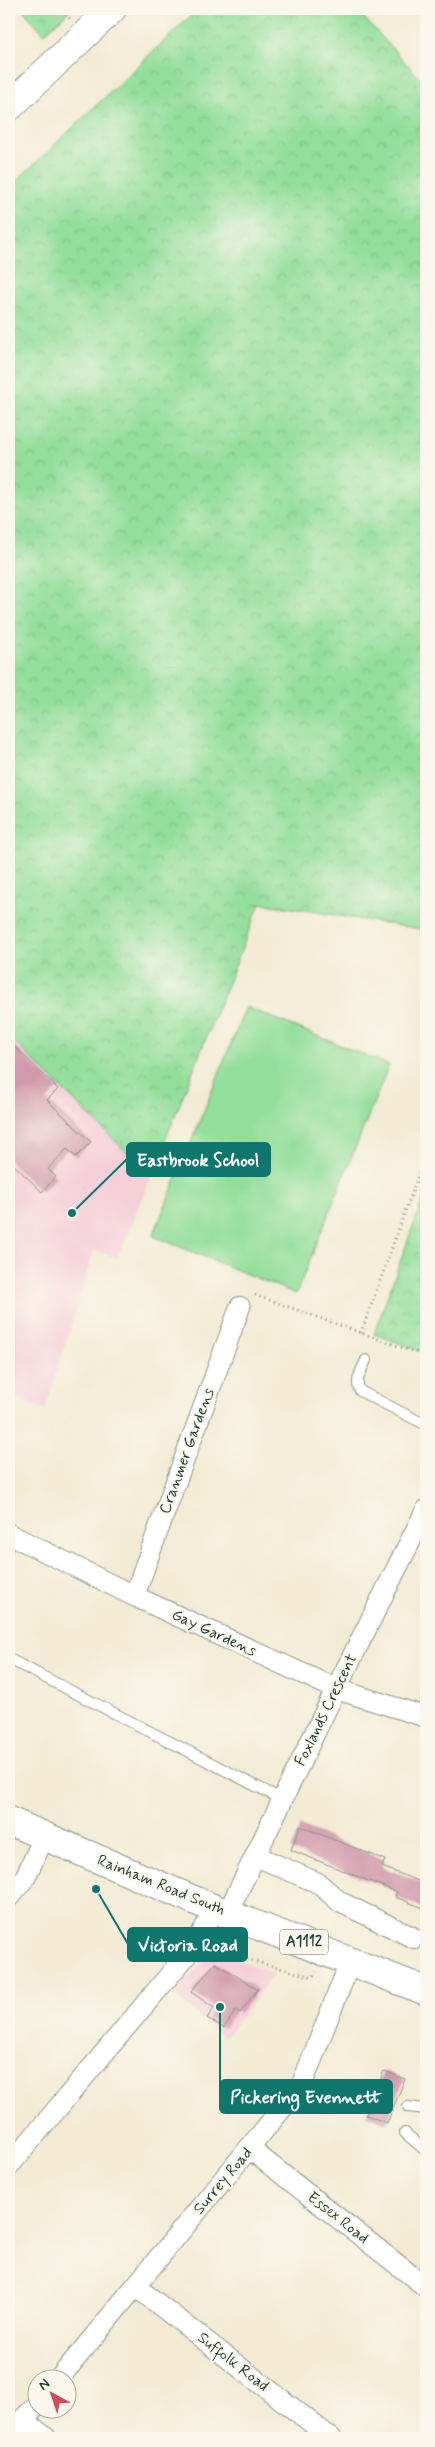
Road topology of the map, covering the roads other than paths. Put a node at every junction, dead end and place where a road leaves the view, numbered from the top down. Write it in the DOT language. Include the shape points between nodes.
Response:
graph roads {
  1 [pos="112,9"];
  2 [pos="9,106"];
  3 [pos="240,1306"];
  4 [pos="366,1360"];
  5 [pos="426,1425"];
  6 [pos="426,1510"];
  7 [pos="9,1534"];
  8 [pos="134,1596"];
  9 [pos="9,1659"];
  10 [pos="336,1689"];
  11 [pos="426,1717"];
  12 [pos="283,1800"];
  13 [pos="9,1821"];
  14 [pos="44,1837"];
  15 [pos="256,1856"];
  16 [pos="9,1897"];
  17 [pos="221,1910"];
  18 [pos="414,1938"];
  19 [pos="351,1960"];
  20 [pos="426,1992"];
  21 [pos="408,2107"];
  22 [pos="426,2108"];
  23 [pos="405,2133"];
  24 [pos="250,2149"];
  25 [pos="426,2151"];
  26 [pos="9,2166"];
  27 [pos="135,2286"];
  28 [pos="426,2287"];
  29 [pos="66,2370"];
  30 [pos="28,2414"];
  31 [pos="16,2427"];
  32 [pos="46,2438"];
  33 [pos="331,2438"];
  1 -- 2 [label="main road"];
  3 -- 8 [label="street, Cranmer Gardens"];
  4 -- 5 [label="lane" via="358,1378 360,1391"];
  6 -- 10 [label="street, Foxlands Crescent"];
  7 -- 8 [label="street, Gay Gardens"];
  8 -- 10 [label="street, Gay Gardens"];
  9 -- 12 [label="lane"];
  10 -- 11 [label="street, Gay Gardens"];
  10 -- 12 [label="street, Foxlands Crescent"];
  12 -- 15 [label="street, Foxlands Crescent"];
  13 -- 14 [label="main road, Rainham Road South / A1112"];
  14 -- 16 [label="street" via="25,1878"];
  14 -- 17 [label="main road, Rainham Road South / A1112"];
  15 -- 17 [label="street, Foxlands Crescent"];
  15 -- 18 [label="street" via="318,1883 340,1902"];
  17 -- 19 [label="main road, Rainham Road South / A1112"];
  17 -- 26 [label="street, Foxlands Crescent"];
  19 -- 20 [label="main road, Rainham Road South / A1112"];
  19 -- 24 [label="street, Surrey Road" via="302,2084"];
  21 -- 22 [label="lane"];
  23 -- 25 [label="lane"];
  24 -- 27 [label="street, Surrey Road"];
  24 -- 28 [label="street, Essex Road"];
  27 -- 29 [label="street, Surrey Road"];
  27 -- 33 [label="street, Suffolk Road"];
  30 -- 31 [label="street"];
  31 -- 32 [label="street"];
}
